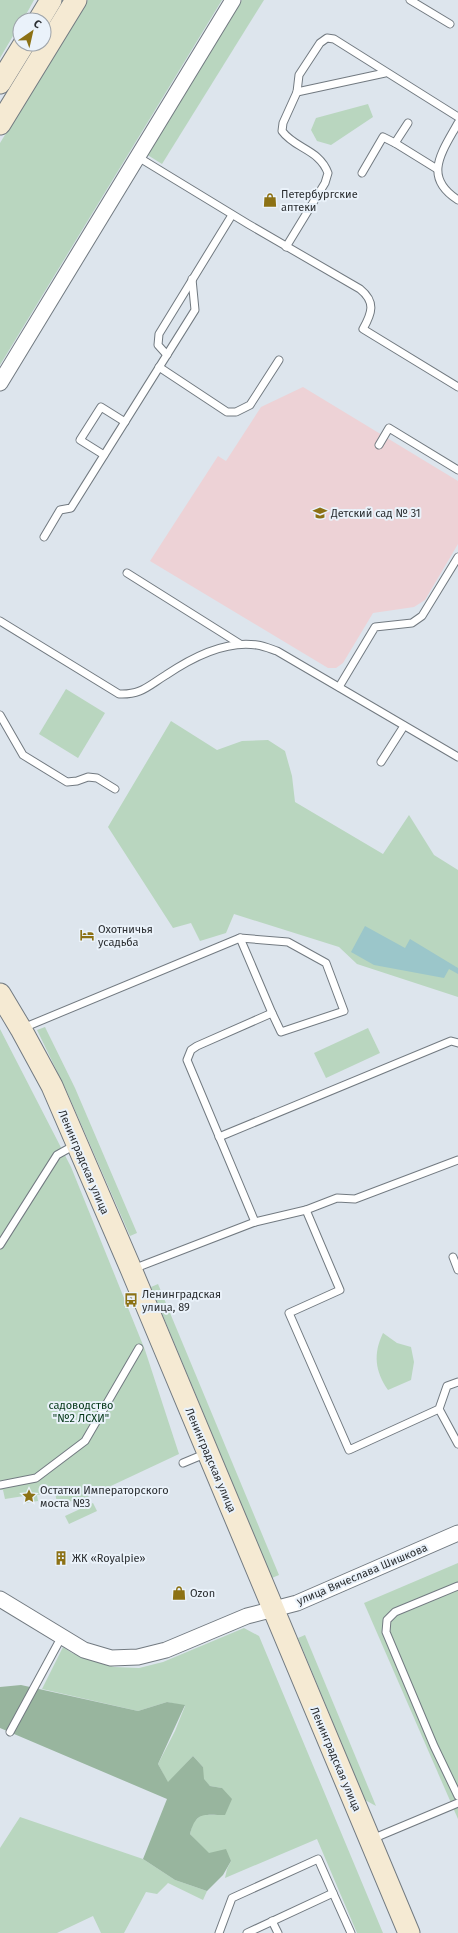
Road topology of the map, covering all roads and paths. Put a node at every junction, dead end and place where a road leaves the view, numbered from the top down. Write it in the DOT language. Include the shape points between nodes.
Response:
graph roads {
  1 [pos="51,0"];
  2 [pos="76,0"];
  3 [pos="233,0"];
  4 [pos="410,0"];
  5 [pos="44,12"];
  6 [pos="450,24"];
  7 [pos="19,52"];
  8 [pos="385,73"];
  9 [pos="0,83"];
  10 [pos="297,92"];
  11 [pos="458,117"];
  12 [pos="408,123"];
  13 [pos="458,123"];
  14 [pos="0,124"];
  15 [pos="395,143"];
  16 [pos="138,157"];
  17 [pos="437,169"];
  18 [pos="362,173"];
  19 [pos="458,200"];
  20 [pos="232,215"];
  21 [pos="286,247"];
  22 [pos="192,279"];
  23 [pos="166,355"];
  24 [pos="279,360"];
  25 [pos="159,367"];
  26 [pos="0,383"];
  27 [pos="458,387"];
  28 [pos="125,422"];
  29 [pos="379,445"];
  30 [pos="104,455"];
  31 [pos="458,470"];
  32 [pos="44,536"];
  33 [pos="458,557"];
  34 [pos="127,573"];
  35 [pos="0,621"];
  36 [pos="240,644"];
  37 [pos="339,687"];
  38 [pos="0,715"];
  39 [pos="404,726"];
  40 [pos="458,757"];
  41 [pos="381,762"];
  42 [pos="115,789"];
  43 [pos="240,938"];
  44 [pos="0,994"];
  45 [pos="272,1013"];
  46 [pos="21,1029"];
  47 [pos="458,1043"];
  48 [pos="219,1137"];
  49 [pos="77,1144"];
  50 [pos="458,1160"];
  51 [pos="306,1210"];
  52 [pos="255,1222"];
  53 [pos="0,1245"];
  54 [pos="453,1257"];
  55 [pos="131,1270"];
  56 [pos="458,1270"];
  57 [pos="139,1348"];
  58 [pos="458,1382"];
  59 [pos="439,1409"];
  60 [pos="458,1444"];
  61 [pos="208,1452"];
  62 [pos="183,1463"];
  63 [pos="0,1485"];
  64 [pos="458,1533"];
  65 [pos="458,1586"];
  66 [pos="0,1600"];
  67 [pos="273,1608"];
  68 [pos="61,1638"];
  69 [pos="10,1732"];
  70 [pos="458,1796"];
  71 [pos="458,1803"];
  72 [pos="370,1839"];
  73 [pos="333,1893"];
  74 [pos="272,1921"];
  75 [pos="220,1933"];
  76 [pos="246,1933"];
  77 [pos="278,1933"];
  78 [pos="351,1933"];
  79 [pos="409,1933"];
  1 -- 5 [label="street"];
  2 -- 14 [label="street"];
  3 -- 16 [label="street"];
  4 -- 6 [label="lane"];
  7 -- 9 [label="street"];
  8 -- 10 [label="lane"];
  8 -- 10 [label="lane" via="334,39 326,38 299,75"];
  8 -- 11 [label="lane"];
  10 -- 21 [label="lane" via="282,131 287,138 320,158 328,173"];
  12 -- 15 [label="lane"];
  13 -- 17 [label="lane" via="440,155"];
  15 -- 17 [label="lane"];
  15 -- 18 [label="lane" via="383,137"];
  16 -- 20 [label="lane"];
  16 -- 26 [label="street"];
  17 -- 19 [label="lane" via="439,182"];
  20 -- 21 [label="lane"];
  20 -- 22 [label="lane"];
  21 -- 27 [label="lane" via="367,295 371,306 370,316 363,329"];
  22 -- 23 [label="lane" via="195,310"];
  22 -- 23 [label="lane" via="159,334 158,345"];
  23 -- 25 [label="lane"];
  24 -- 25 [label="lane" via="250,406 236,412 227,412"];
  25 -- 28 [label="lane"];
  28 -- 30 [label="lane"];
  28 -- 30 [label="lane" via="101,407 91,422 80,440"];
  29 -- 31 [label="lane" via="389,428"];
  30 -- 32 [label="lane" via="71,508 60,510"];
  33 -- 37 [label="lane" via="422,616 412,623 375,627"];
  34 -- 36 [label="lane"];
  35 -- 36 [label="lane" via="119,694 136,694 199,656"];
  36 -- 37 [label="lane" via="257,645 277,651"];
  37 -- 39 [label="lane"];
  38 -- 42 [label="lane" via="23,755 67,782 88,777 97,778"];
  39 -- 40 [label="lane"];
  39 -- 41 [label="lane"];
  43 -- 45 [label="lane"];
  43 -- 45 [label="lane" via="288,942 326,963 344,1011 281,1032"];
  43 -- 46 [label="lane"];
  44 -- 46 [label="street, Ленинградская улица"];
  45 -- 48 [label="lane" via="197,1046 188,1055 187,1060"];
  46 -- 49 [label="street, Ленинградская улица" via="52,1086"];
  47 -- 48 [label="lane" via="451,1040"];
  48 -- 52 [label="lane"];
  49 -- 53 [label="lane" via="57,1155"];
  49 -- 55 [label="street, Ленинградская улица"];
  50 -- 51 [label="lane" via="355,1199 337,1198"];
  51 -- 52 [label="lane"];
  51 -- 59 [label="lane" via="340,1290 289,1313 349,1450"];
  52 -- 55 [label="lane"];
  54 -- 56 [label="lane"];
  55 -- 61 [label="street, Ленинградская улица"];
  57 -- 63 [label="lane" via="86,1441 36,1478"];
  58 -- 59 [label="lane" via="447,1386"];
  59 -- 60 [label="lane"];
  61 -- 62 [label="lane"];
  61 -- 67 [label="street, Ленинградская улица"];
  64 -- 67 [label="street, улица Вячеслава Шишкова" via="297,1603"];
  65 -- 70 [label="lane" via="395,1612 387,1620 386,1632"];
  66 -- 68 [label="street, улица Вячеслава Шишкова"];
  67 -- 68 [label="street, улица Вячеслава Шишкова" via="247,1616 166,1650 138,1657 111,1658 84,1650"];
  67 -- 72 [label="street, Ленинградская улица"];
  68 -- 69 [label="lane"];
  71 -- 72 [label="lane"];
  72 -- 79 [label="street, Ленинградская улица"];
  73 -- 74 [label="lane"];
  73 -- 75 [label="lane" via="318,1859 232,1898"];
  73 -- 78 [label="lane"];
  74 -- 76 [label="lane"];
  74 -- 77 [label="lane"];
}
